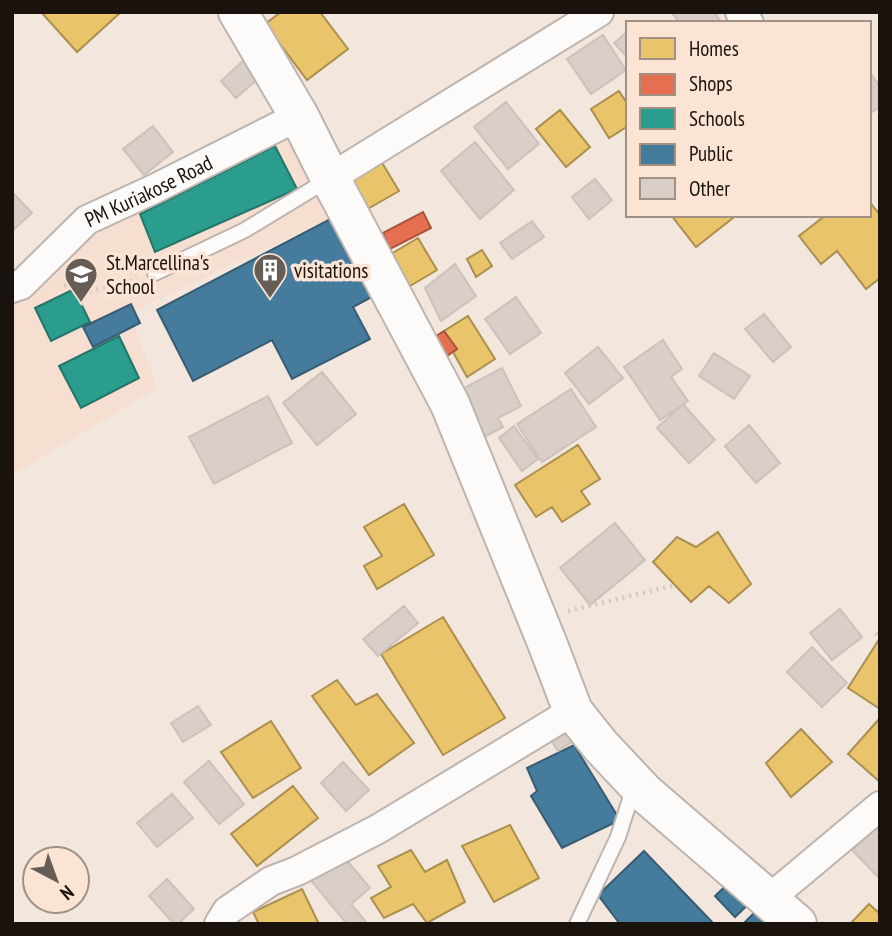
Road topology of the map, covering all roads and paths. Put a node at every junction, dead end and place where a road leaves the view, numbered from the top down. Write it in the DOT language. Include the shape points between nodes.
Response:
graph roads {
  1 [pos="239,12"];
  2 [pos="599,12"];
  3 [pos="299,116"];
  4 [pos="330,178"];
  5 [pos="155,274"];
  6 [pos="68,284"];
  7 [pos="125,284"];
  8 [pos="12,288"];
  9 [pos="85,292"];
  10 [pos="81,305"];
  11 [pos="675,585"];
  12 [pos="537,619"];
  13 [pos="573,711"];
  14 [pos="636,782"];
  15 [pos="880,806"];
  16 [pos="783,912"];
  17 [pos="219,924"];
  18 [pos="577,924"];
  1 -- 3 [label="street"];
  2 -- 4 [label="street"];
  3 -- 4 [label="street"];
  3 -- 8 [label="street, PM Kuriakose Road" via="87,220 21,285"];
  4 -- 5 [label="lane" via="245,230"];
  4 -- 12 [label="street" via="450,404"];
  6 -- 9 [label="path"];
  7 -- 9 [label="path"];
  9 -- 10 [label="path"];
  11 -- 12 [label="path"];
  12 -- 13 [label="street"];
  13 -- 14 [label="street"];
  13 -- 17 [label="street" via="378,829 271,881 227,911"];
  14 -- 16 [label="street"];
  14 -- 18 [label="lane" via="618,837"];
  15 -- 16 [label="street"];
}
